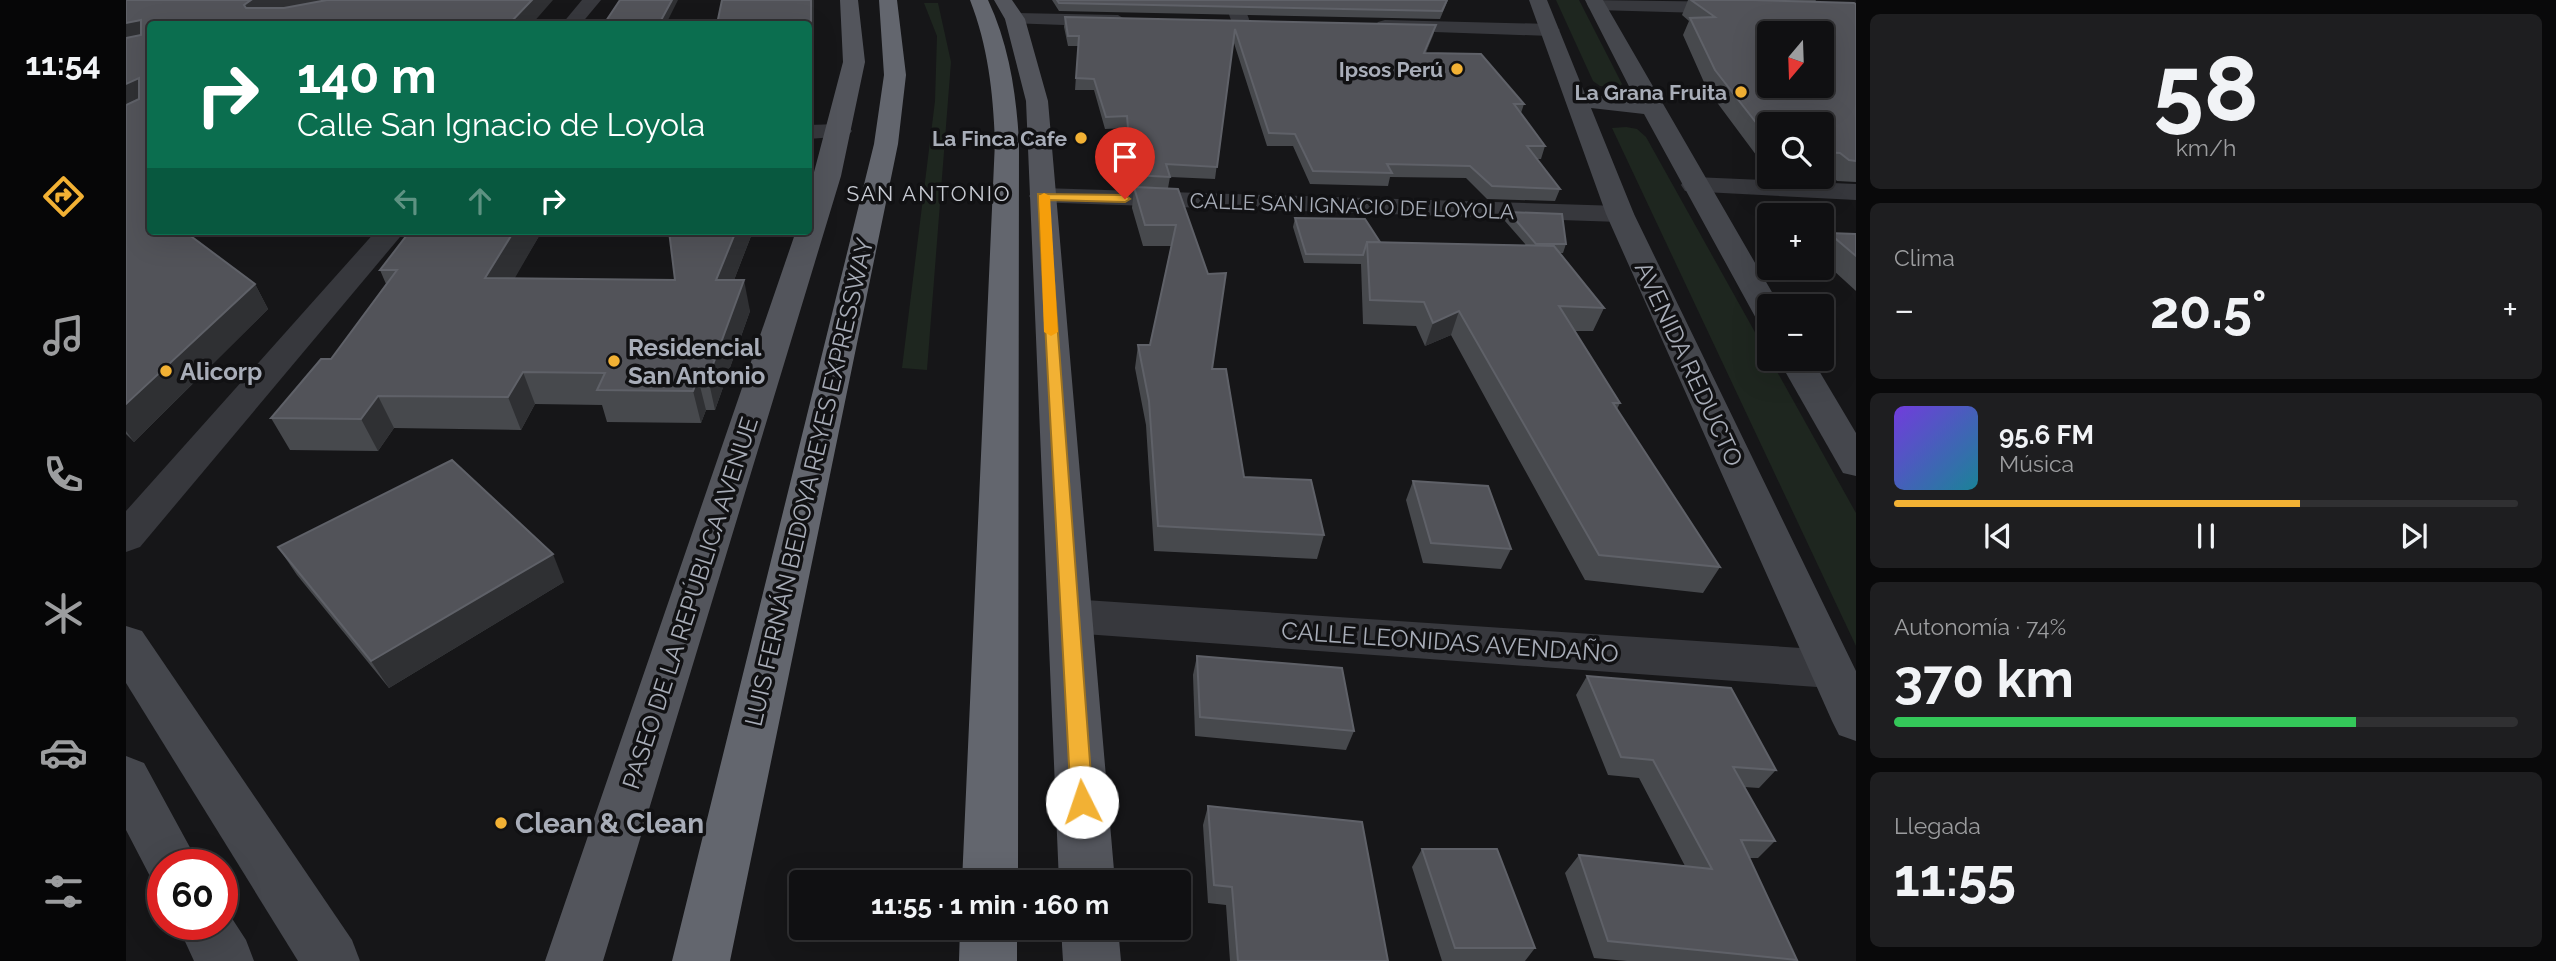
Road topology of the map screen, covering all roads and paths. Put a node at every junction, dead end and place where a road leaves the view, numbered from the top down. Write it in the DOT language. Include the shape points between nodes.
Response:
graph roads {
  1 [pos="592,0"];
  2 [pos="849,0"];
  3 [pos="888,0"];
  4 [pos="979,0"];
  5 [pos="1233,0"];
  6 [pos="1538,0"];
  7 [pos="1595,2"];
  8 [pos="1756,9"];
  9 [pos="1009,10"];
  10 [pos="574,21"];
  11 [pos="1134,21"];
  12 [pos="1213,22"];
  13 [pos="1240,22"];
  14 [pos="1266,23"];
  15 [pos="1360,25"];
  16 [pos="1550,30"];
  17 [pos="1578,100"];
  18 [pos="1651,108"];
  19 [pos="824,131"];
  20 [pos="812,171"];
  21 [pos="1693,186"];
  22 [pos="1856,192"];
  23 [pos="1042,196"];
  24 [pos="1620,214"];
  25 [pos="388,235"];
  26 [pos="793,235"];
  27 [pos="1757,295"];
  28 [pos="1802,371"];
  29 [pos="1856,464"];
  30 [pos="126,537"];
  31 [pos="1070,616"];
  32 [pos="126,644"];
  33 [pos="1831,668"];
  34 [pos="1856,721"];
  35 [pos="126,779"];
  36 [pos="164,849"];
  37 [pos="990,870"];
  38 [pos="1086,870"];
  39 [pos="214,940"];
  40 [pos="989,940"];
  41 [pos="1091,940"];
  42 [pos="225,961"];
  43 [pos="331,961"];
  44 [pos="574,961"];
  45 [pos="701,961"];
  46 [pos="988,961"];
  47 [pos="1092,961"];
  1 -- 10 [label="street"];
  2 -- 19 [label="main road, PASEO DE LA REPÚBLICA AVENUE" via="854,52"];
  3 -- 45 [label="highway, LUIS FERNÁN BEDOYA REYES EXPRESSWAY" via="895,75 886,144"];
  4 -- 37 [label="highway" via="1001,71 1007,141"];
  5 -- 13 [label="street"];
  6 -- 16 [label="main road, AVENIDA REDUCTO"];
  7 -- 8 [label="street"];
  7 -- 18 [label="main road"];
  9 -- 11 [label="street"];
  9 -- 23 [label="main road" via="1037,101"];
  12 -- 13 [label="street"];
  13 -- 14 [label="street"];
  15 -- 16 [label="street"];
  16 -- 17 [label="main road, AVENIDA REDUCTO"];
  17 -- 18 [label="main road"];
  17 -- 24 [label="main road, AVENIDA REDUCTO"];
  18 -- 21 [label="main road"];
  19 -- 20 [label="main road, PASEO DE LA REPÚBLICA AVENUE"];
  21 -- 22 [label="street"];
  21 -- 27 [label="main road"];
  23 -- 24 [label="street, CALLE SAN IGNACIO DE LOYOLA"];
  23 -- 31 [label="main road"];
  24 -- 33 [label="main road, AVENIDA REDUCTO"];
  25 -- 30 [label="street"];
  26 -- 44 [label="main road, PASEO DE LA REPÚBLICA AVENUE"];
  28 -- 29 [label="main road"];
  31 -- 33 [label="street, CALLE LEONIDAS AVENDAÑO"];
  31 -- 38 [label="main road"];
  32 -- 43 [label="main road"];
  33 -- 34 [label="main road, AVENIDA REDUCTO"];
  35 -- 36 [label="main road"];
  39 -- 42 [label="main road"];
  40 -- 46 [label="highway"];
  41 -- 47 [label="main road"];
}
